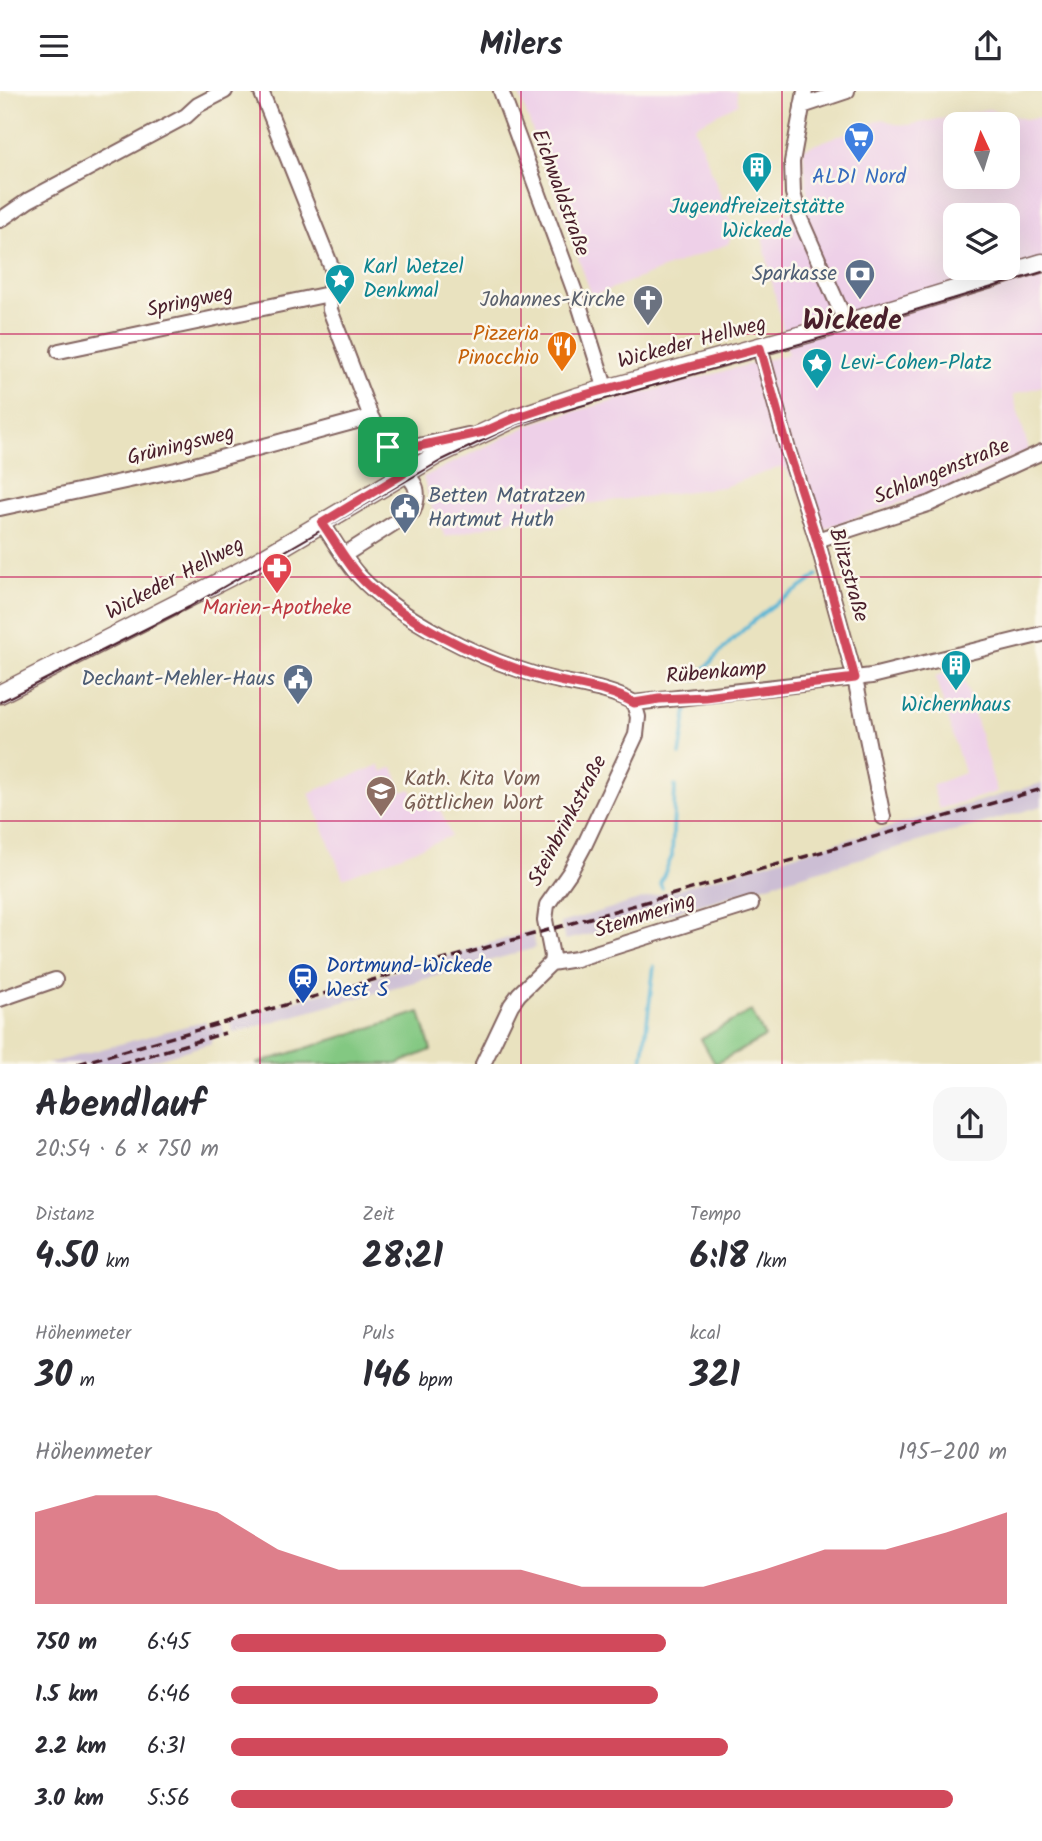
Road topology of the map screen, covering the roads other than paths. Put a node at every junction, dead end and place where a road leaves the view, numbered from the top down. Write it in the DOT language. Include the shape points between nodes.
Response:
graph roads {
  1 [pos="225,91"];
  2 [pos="261,91"];
  3 [pos="501,91"];
  4 [pos="847,91"];
  5 [pos="804,98"];
  6 [pos="0,220"];
  7 [pos="1042,263"];
  8 [pos="331,288"];
  9 [pos="846,323"];
  10 [pos="760,348"];
  11 [pos="59,351"];
  12 [pos="606,390"];
  13 [pos="371,417"];
  14 [pos="483,432"];
  15 [pos="388,447"];
  16 [pos="1042,452"];
  17 [pos="403,474"];
  18 [pos="0,508"];
  19 [pos="322,523"];
  20 [pos="817,540"];
  21 [pos="344,555"];
  22 [pos="1042,634"];
  23 [pos="855,678"];
  24 [pos="0,694"];
  25 [pos="634,703"];
  26 [pos="883,817"];
  27 [pos="751,904"];
  28 [pos="551,963"];
  29 [pos="55,980"];
  30 [pos="0,999"];
  31 [pos="483,1064"];
  1 -- 6 [label="street"];
  2 -- 8 [label="street" via="333,271"];
  3 -- 12 [label="street, Eichwaldstraße"];
  4 -- 5 [label="street" via="820,100"];
  5 -- 9 [label="street" via="792,162 793,193"];
  7 -- 9 [label="main road, Wickeder Hellweg"];
  8 -- 11 [label="street, Springweg"];
  8 -- 13 [label="street" via="330,310"];
  9 -- 10 [label="main road, Wickeder Hellweg"];
  10 -- 12 [label="main road, Wickeder Hellweg"];
  10 -- 20 [label="street, Blitzstraße"];
  12 -- 14 [label="main road, Wickeder Hellweg" via="548,405"];
  13 -- 15 [label="street"];
  13 -- 18 [label="street, Grüningsweg" via="176,470"];
  14 -- 15 [label="street" via="410,448"];
  14 -- 17 [label="main road, Wickeder Hellweg"];
  15 -- 17 [label="street"];
  16 -- 20 [label="street, Schlangenstraße" via="931,503"];
  17 -- 19 [label="main road, Wickeder Hellweg"];
  17 -- 21 [label="street" via="416,487 413,511"];
  19 -- 21 [label="street"];
  19 -- 24 [label="main road, Wickeder Hellweg" via="208,588"];
  20 -- 23 [label="street, Blitzstraße"];
  21 -- 25 [label="street" via="375,592 475,653"];
  22 -- 23 [label="street, Rübenkamp"];
  23 -- 25 [label="street, Rübenkamp"];
  23 -- 26 [label="street, Blitzstraße"];
  25 -- 28 [label="street, Steinbrinkstraße" via="636,735 584,846 547,905"];
  27 -- 28 [label="street, Stemmering"];
  28 -- 31 [label="street" via="511,1005"];
  29 -- 30 [label="street"];
}
